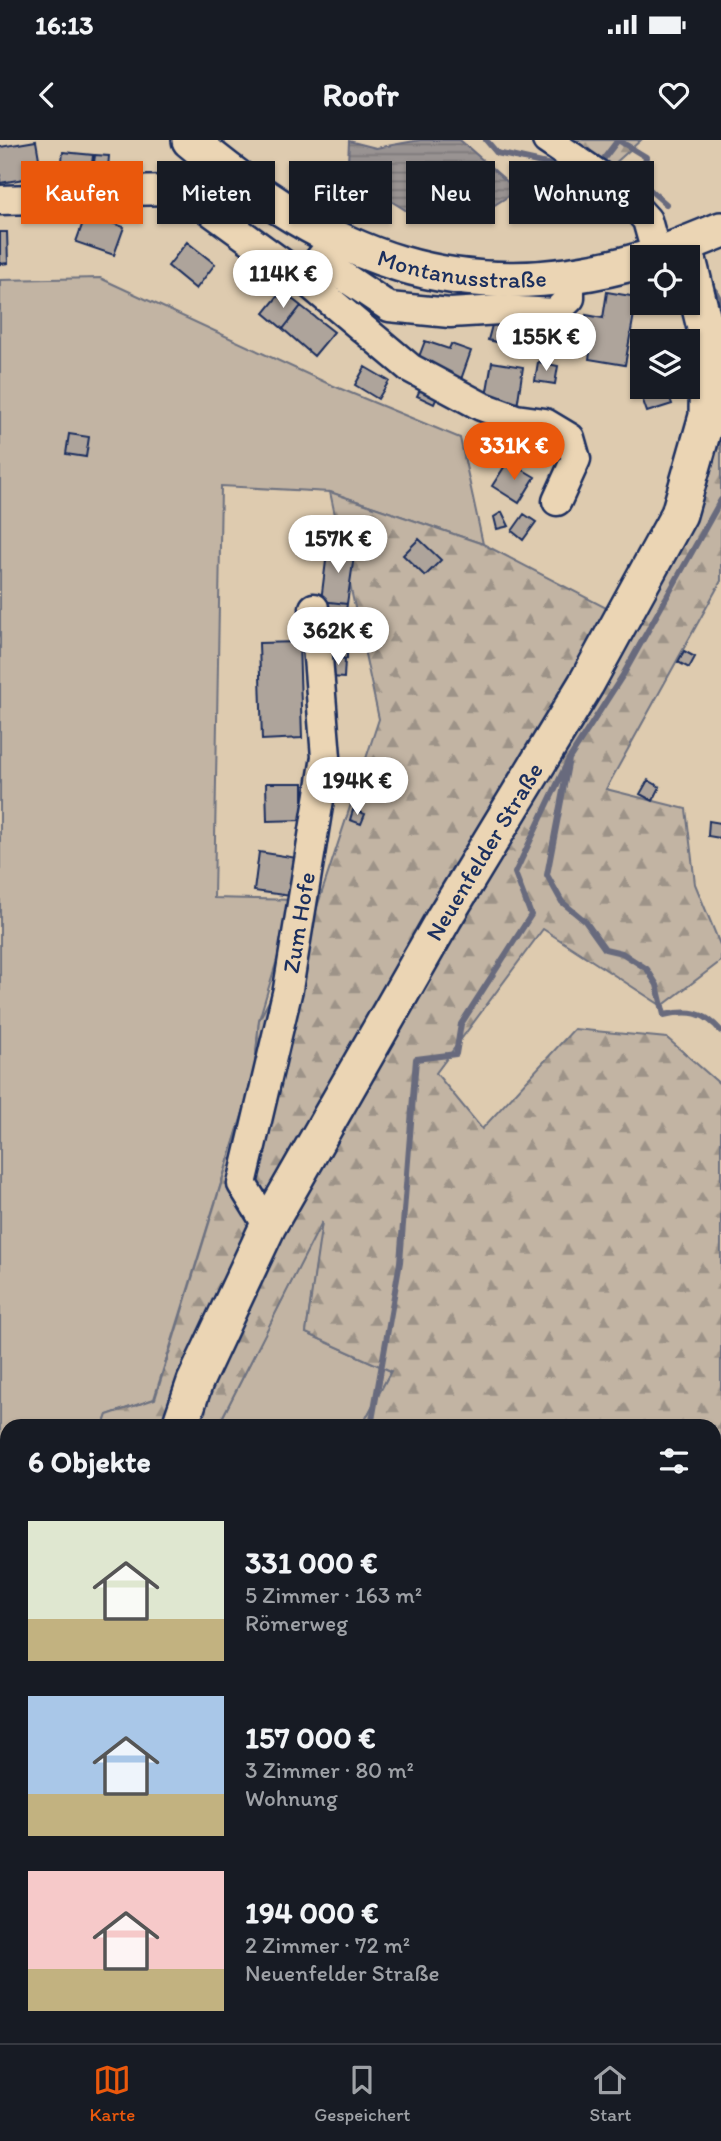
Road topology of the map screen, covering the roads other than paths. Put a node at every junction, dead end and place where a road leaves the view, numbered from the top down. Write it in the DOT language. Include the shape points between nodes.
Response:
graph roads {
  1 [pos="190,140"];
  2 [pos="547,140"];
  3 [pos="0,201"];
  4 [pos="721,230"];
  5 [pos="335,240"];
  6 [pos="662,245"];
  7 [pos="690,245"];
  8 [pos="630,264"];
  9 [pos="304,279"];
  10 [pos="696,315"];
  11 [pos="557,501"];
  12 [pos="314,608"];
  13 [pos="268,1226"];
  14 [pos="182,1419"];
  1 -- 5 [label="main road, Montanusstraße" via="288,215"];
  2 -- 6 [label="street" via="618,188 647,220"];
  3 -- 9 [label="street" via="172,190 206,208"];
  4 -- 7 [label="main road, Montanusstraße"];
  5 -- 8 [label="main road, Montanusstraße" via="391,260 485,280 570,277"];
  5 -- 9 [label="street"];
  9 -- 11 [label="street" via="410,368 481,406 516,419 545,423 570,438 576,459"];
  10 -- 13 [label="main road, Neuenfelder Straße" via="708,340 707,416 679,514 586,684 444,918"];
  12 -- 13 [label="street, Zum Hofe" via="326,757 288,989 242,1184"];
  13 -- 14 [label="main road, Neuenfelder Straße"];
}
